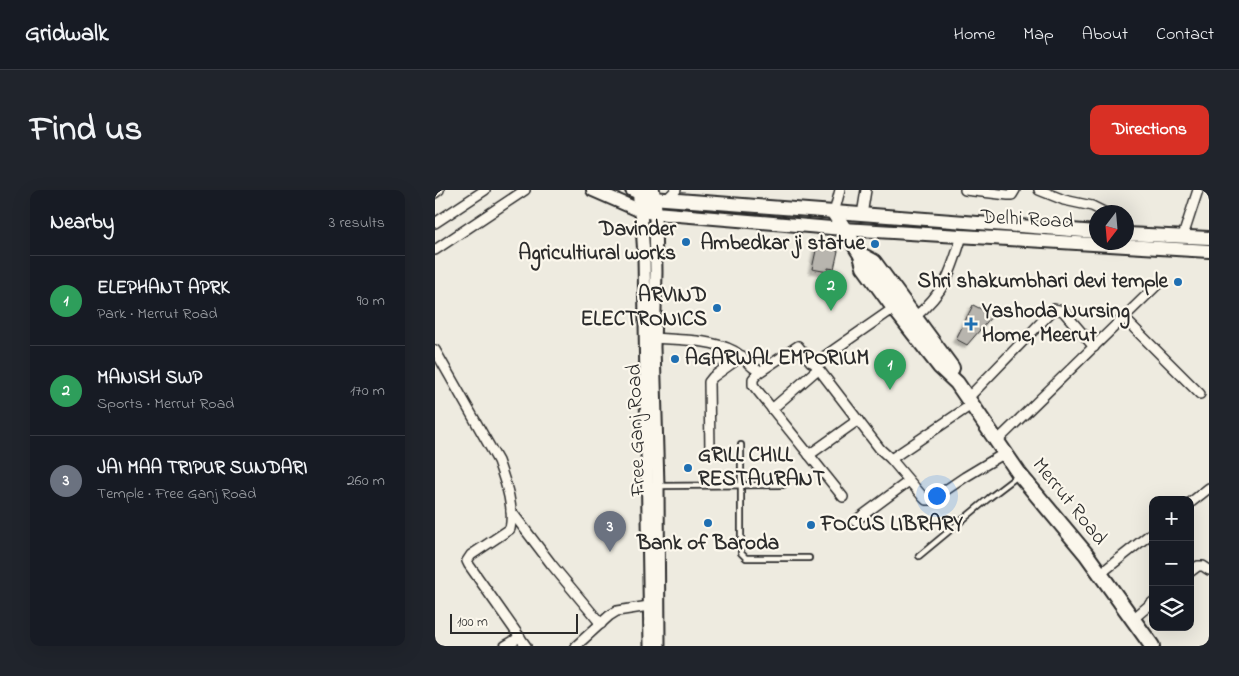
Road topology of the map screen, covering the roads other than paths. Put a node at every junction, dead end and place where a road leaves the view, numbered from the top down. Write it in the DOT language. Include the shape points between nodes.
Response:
graph roads {
  1 [pos="439,190"];
  2 [pos="485,190"];
  3 [pos="525,190"];
  4 [pos="593,190"];
  5 [pos="840,190"];
  6 [pos="866,190"];
  7 [pos="965,190"];
  8 [pos="1015,190"];
  9 [pos="1039,190"];
  10 [pos="1198,190"];
  11 [pos="643,192"];
  12 [pos="435,193"];
  13 [pos="671,195"];
  14 [pos="1089,205"];
  15 [pos="751,206"];
  16 [pos="648,212"];
  17 [pos="834,213"];
  18 [pos="862,215"];
  19 [pos="752,221"];
  20 [pos="435,223"];
  21 [pos="843,229"];
  22 [pos="1089,231"];
  23 [pos="1137,235"];
  24 [pos="962,236"];
  25 [pos="1183,236"];
  26 [pos="1209,238"];
  27 [pos="435,250"];
  28 [pos="1209,251"];
  29 [pos="861,255"];
  30 [pos="1157,285"];
  31 [pos="894,308"];
  32 [pos="914,318"];
  33 [pos="1124,318"];
  34 [pos="654,338"];
  35 [pos="1094,347"];
  36 [pos="435,350"];
  37 [pos="742,356"];
  38 [pos="816,366"];
  39 [pos="759,372"];
  40 [pos="957,383"];
  41 [pos="1201,394"];
  42 [pos="969,402"];
  43 [pos="772,408"];
  44 [pos="858,420"];
  45 [pos="997,441"];
  46 [pos="741,445"];
  47 [pos="710,452"];
  48 [pos="1005,453"];
  49 [pos="809,455"];
  50 [pos="891,459"];
  51 [pos="1020,474"];
  52 [pos="909,481"];
  53 [pos="741,485"];
  54 [pos="783,485"];
  55 [pos="658,486"];
  56 [pos="1209,488"];
  57 [pos="843,497"];
  58 [pos="1194,500"];
  59 [pos="510,510"];
  60 [pos="855,521"];
  61 [pos="1149,535"];
  62 [pos="919,556"];
  63 [pos="809,558"];
  64 [pos="1194,569"];
  65 [pos="1209,570"];
  66 [pos="1100,574"];
  67 [pos="1149,605"];
  68 [pos="649,606"];
  69 [pos="1133,619"];
  70 [pos="601,624"];
  71 [pos="520,637"];
  72 [pos="505,646"];
  73 [pos="526,646"];
  74 [pos="576,646"];
  75 [pos="650,646"];
  76 [pos="659,646"];
  77 [pos="1152,646"];
  1 -- 12 [label="street"];
  2 -- 20 [label="street"];
  3 -- 27 [label="street"];
  4 -- 16 [label="main road, Delhi Road"];
  5 -- 17 [label="street"];
  6 -- 18 [label="street"];
  7 -- 8 [label="street" via="1008,195"];
  9 -- 14 [label="street"];
  10 -- 25 [label="street"];
  11 -- 13 [label="main road, Delhi Road"];
  11 -- 16 [label="main road"];
  13 -- 15 [label="main road, Delhi Road"];
  15 -- 17 [label="main road, Delhi Road"];
  15 -- 19 [label="main road"];
  16 -- 19 [label="main road, Delhi Road"];
  16 -- 34 [label="street, Free Ganj Road" via="656,272"];
  16 -- 68 [label="street" via="644,256"];
  17 -- 18 [label="main road, Delhi Road"];
  17 -- 21 [label="main road, Merrut Road"];
  18 -- 22 [label="main road, Delhi Road"];
  19 -- 21 [label="main road, Delhi Road"];
  21 -- 24 [label="main road, Delhi Road"];
  21 -- 29 [label="main road, Merrut Road"];
  23 -- 24 [label="main road, Delhi Road"];
  23 -- 25 [label="main road, Delhi Road"];
  23 -- 28 [label="main road, Delhi Road"];
  24 -- 32 [label="street" via="946,282 932,302"];
  25 -- 26 [label="main road, Delhi Road"];
  29 -- 31 [label="main road, Merrut Road" via="864,267"];
  29 -- 32 [label="main road, Merrut Road" via="874,262"];
  30 -- 33 [label="street"];
  31 -- 38 [label="street"];
  31 -- 40 [label="main road, Merrut Road" via="940,367"];
  32 -- 40 [label="main road, Merrut Road" via="948,362"];
  33 -- 35 [label="street"];
  33 -- 41 [label="street"];
  34 -- 37 [label="street" via="711,343"];
  34 -- 55 [label="street, Free Ganj Road"];
  35 -- 42 [label="street" via="1063,312 1054,309"];
  35 -- 45 [label="street"];
  36 -- 59 [label="street" via="498,461"];
  37 -- 39 [label="street"];
  37 -- 47 [label="street" via="709,382"];
  38 -- 39 [label="street" via="798,346"];
  38 -- 43 [label="street"];
  38 -- 44 [label="street"];
  39 -- 43 [label="street" via="753,379 753,385"];
  40 -- 42 [label="main road, Merrut Road"];
  42 -- 45 [label="main road, Merrut Road"];
  42 -- 50 [label="street"];
  43 -- 49 [label="street"];
  44 -- 49 [label="street"];
  44 -- 50 [label="street"];
  45 -- 48 [label="main road, Merrut Road"];
  46 -- 53 [label="lane"];
  48 -- 51 [label="main road, Merrut Road"];
  48 -- 52 [label="street" via="931,500 926,500"];
  49 -- 57 [label="street"];
  50 -- 52 [label="street"];
  51 -- 62 [label="lane"];
  51 -- 66 [label="main road, Merrut Road"];
  52 -- 60 [label="street"];
  53 -- 54 [label="lane"];
  53 -- 55 [label="lane"];
  53 -- 63 [label="lane" via="743,556"];
  55 -- 76 [label="street, Free Ganj Road"];
  56 -- 58 [label="street"];
  59 -- 70 [label="street"];
  59 -- 71 [label="street" via="509,531 471,555 467,561"];
  61 -- 66 [label="street"];
  64 -- 65 [label="street" via="1203,566"];
  66 -- 69 [label="main road, Merrut Road"];
  67 -- 69 [label="street"];
  68 -- 70 [label="street" via="617,611"];
  68 -- 75 [label="street"];
  69 -- 77 [label="main road, Merrut Road"];
  70 -- 74 [label="street"];
  71 -- 72 [label="street"];
  71 -- 73 [label="street"];
}
